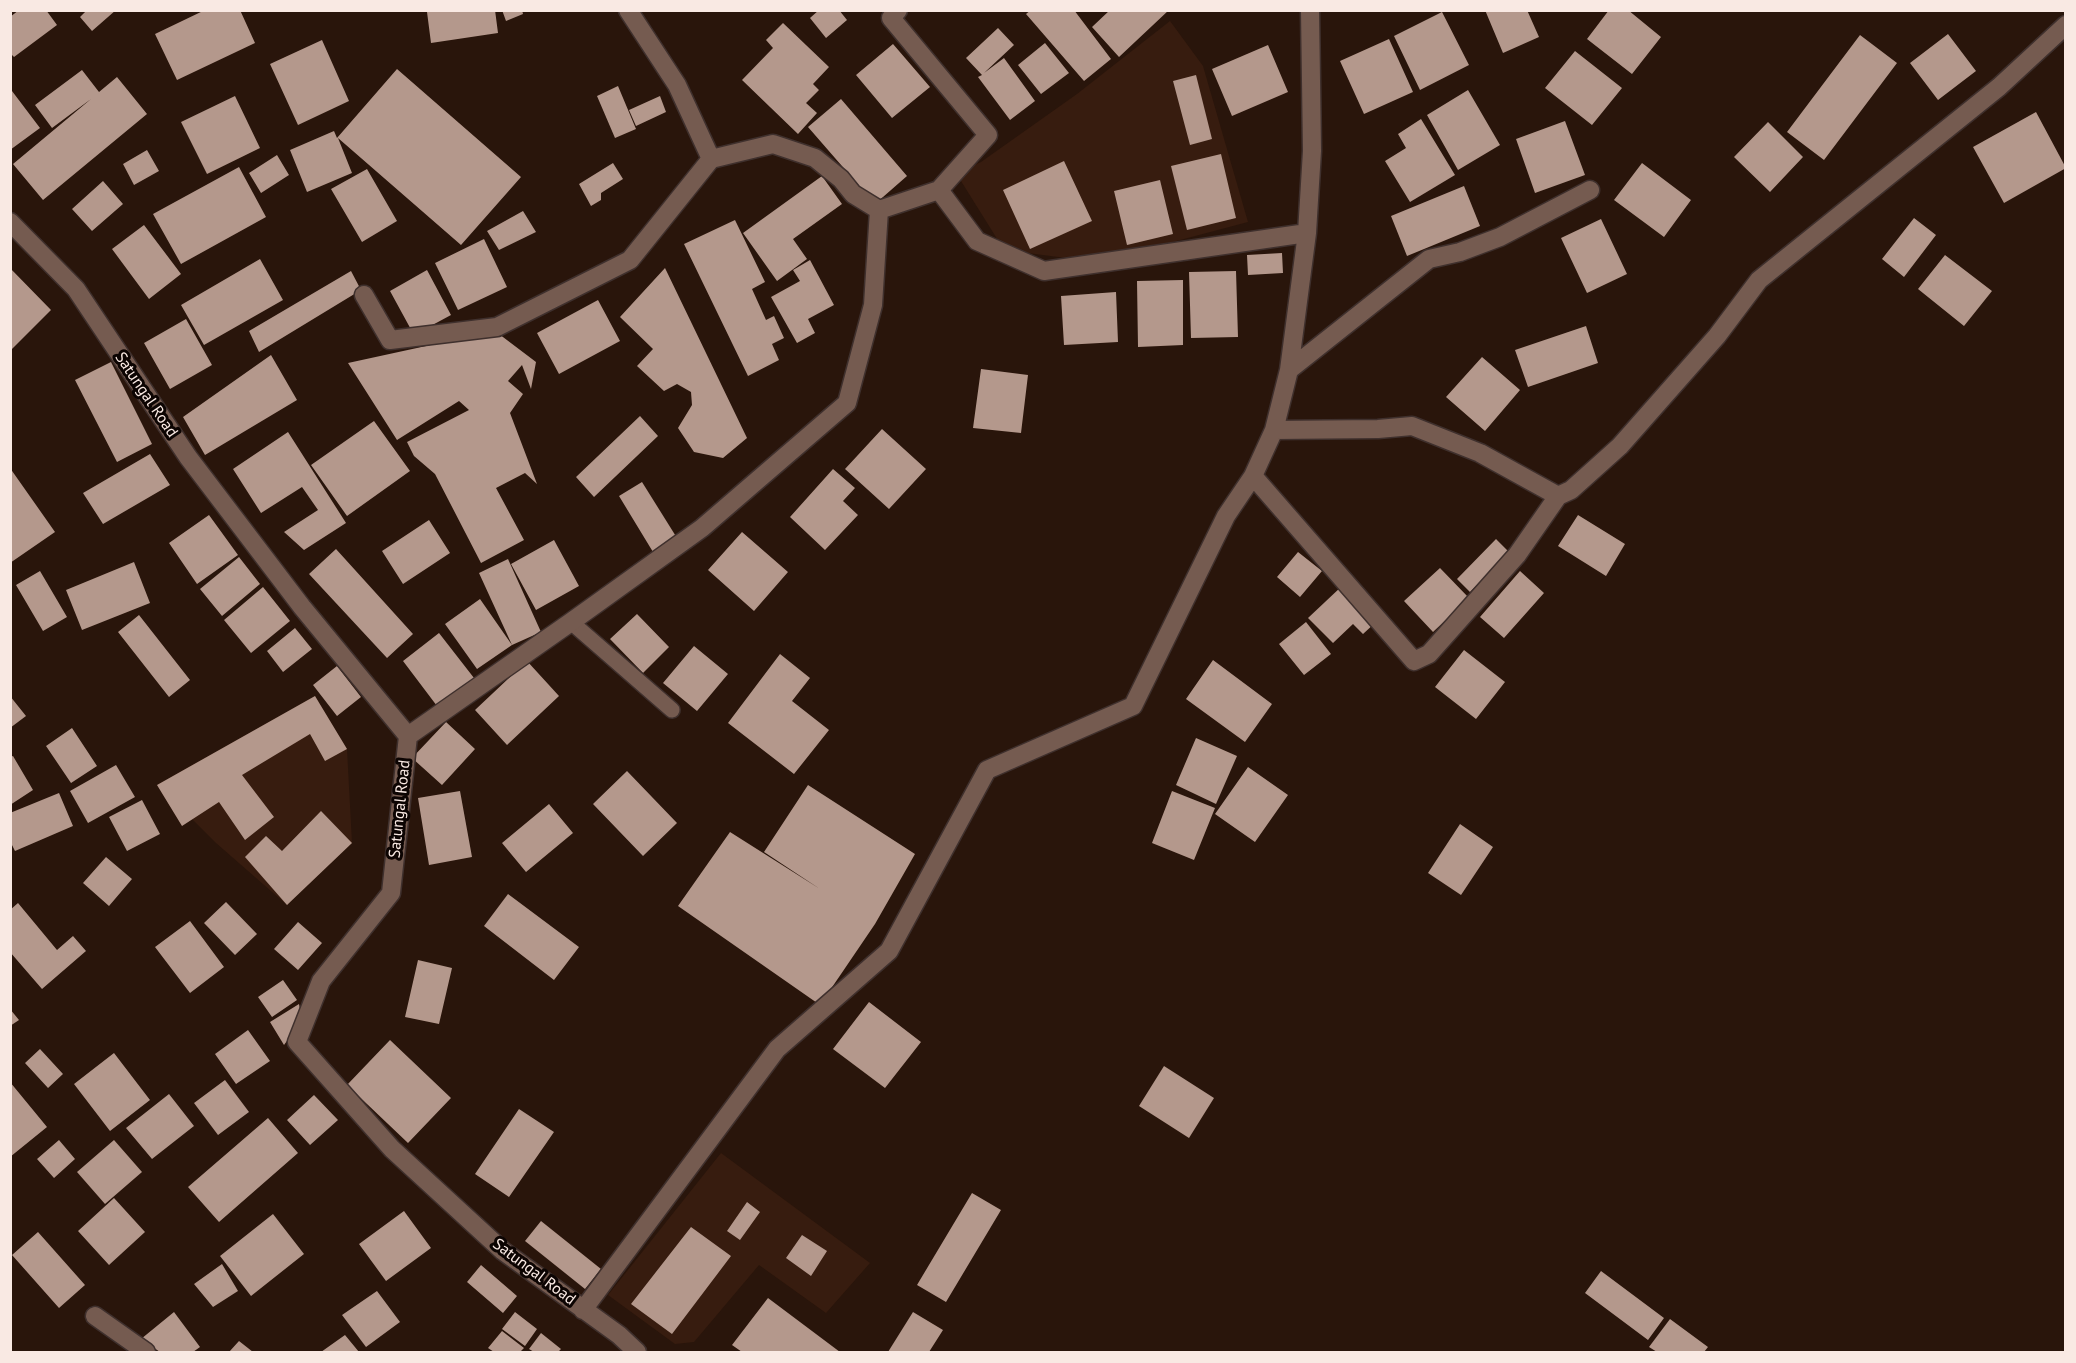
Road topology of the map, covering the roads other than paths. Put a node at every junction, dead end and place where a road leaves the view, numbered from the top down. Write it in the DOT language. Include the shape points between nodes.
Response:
graph roads {
  1 [pos="628,10"];
  2 [pos="898,10"];
  3 [pos="1310,10"];
  4 [pos="2066,25"];
  5 [pos="711,159"];
  6 [pos="939,189"];
  7 [pos="1590,190"];
  8 [pos="879,210"];
  9 [pos="10,222"];
  10 [pos="1307,233"];
  11 [pos="364,294"];
  12 [pos="1289,370"];
  13 [pos="1274,430"];
  14 [pos="1253,476"];
  15 [pos="1558,496"];
  16 [pos="571,622"];
  17 [pos="672,710"];
  18 [pos="408,736"];
  19 [pos="584,1310"];
  20 [pos="95,1316"];
  21 [pos="146,1353"];
  22 [pos="637,1353"];
  1 -- 5 [label="street" via="677,85"];
  2 -- 6 [label="street" via="891,18 988,135"];
  3 -- 10 [label="street" via="1312,150"];
  4 -- 15 [label="street" via="2000,87 1759,279 1717,336 1620,446"];
  5 -- 8 [label="street" via="773,144 815,158 853,194"];
  5 -- 11 [label="street" via="630,260 497,327 390,340"];
  6 -- 8 [label="street"];
  6 -- 10 [label="street" via="977,241 1044,271"];
  7 -- 12 [label="street" via="1500,237 1429,259"];
  8 -- 16 [label="street" via="873,305 847,403 702,528"];
  9 -- 18 [label="street, Satungal Road" via="76,289 188,457 302,607"];
  10 -- 12 [label="street"];
  12 -- 13 [label="street"];
  13 -- 14 [label="street"];
  13 -- 15 [label="street" via="1412,426 1480,453"];
  14 -- 15 [label="street" via="1414,661 1429,654 1517,555"];
  14 -- 19 [label="street" via="1226,516 1133,706 987,770 889,951 777,1049"];
  16 -- 17 [label="lane"];
  16 -- 18 [label="street"];
  18 -- 19 [label="street, Satungal Road" via="392,893 321,981 297,1042 392,1149 503,1251"];
  19 -- 22 [label="street, Satungal Road"];
  20 -- 21 [label="street"];
}
